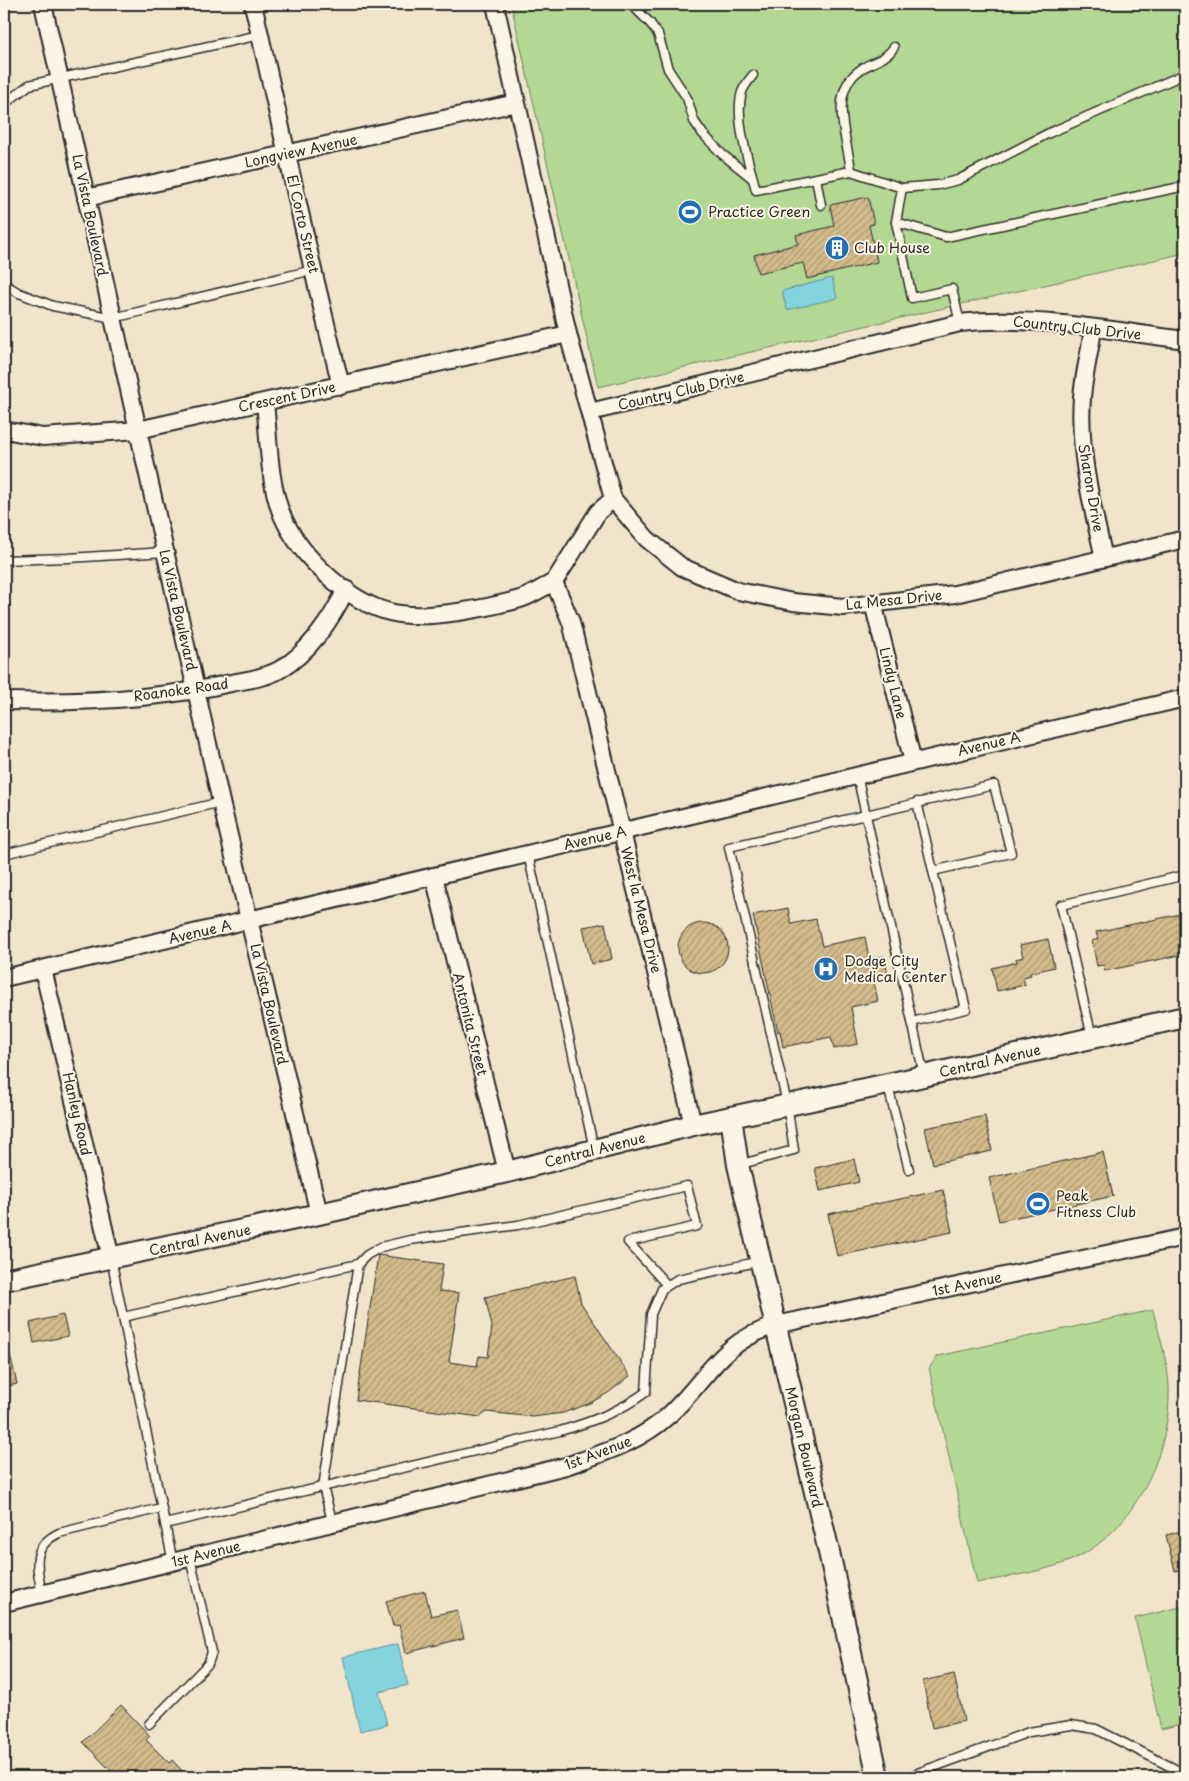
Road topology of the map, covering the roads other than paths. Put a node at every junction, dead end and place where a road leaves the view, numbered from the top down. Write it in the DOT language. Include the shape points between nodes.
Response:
graph roads {
  1 [pos="43,4"];
  2 [pos="253,4"];
  3 [pos="495,4"];
  4 [pos="635,8"];
  5 [pos="260,36"];
  6 [pos="894,47"];
  7 [pos="1185,74"];
  8 [pos="753,75"];
  9 [pos="61,79"];
  10 [pos="516,103"];
  11 [pos="4,104"];
  12 [pos="287,154"];
  13 [pos="851,171"];
  14 [pos="816,178"];
  15 [pos="753,179"];
  16 [pos="1185,186"];
  17 [pos="902,188"];
  18 [pos="86,198"];
  19 [pos="821,205"];
  20 [pos="896,222"];
  21 [pos="313,270"];
  22 [pos="4,284"];
  23 [pos="112,318"];
  24 [pos="960,323"];
  25 [pos="1093,329"];
  26 [pos="568,334"];
  27 [pos="1185,340"];
  28 [pos="341,386"];
  29 [pos="265,402"];
  30 [pos="590,412"];
  31 [pos="4,430"];
  32 [pos="138,430"];
  33 [pos="613,499"];
  34 [pos="1185,539"];
  35 [pos="166,552"];
  36 [pos="1104,558"];
  37 [pos="4,560"];
  38 [pos="554,582"];
  39 [pos="346,589"];
  40 [pos="873,603"];
  41 [pos="196,691"];
  42 [pos="4,701"];
  43 [pos="1184,701"];
  44 [pos="913,762"];
  45 [pos="857,775"];
  46 [pos="221,802"];
  47 [pos="917,802"];
  48 [pos="866,814"];
  49 [pos="622,831"];
  50 [pos="4,854"];
  51 [pos="528,854"];
  52 [pos="933,871"];
  53 [pos="434,876"];
  54 [pos="1185,876"];
  55 [pos="249,920"];
  56 [pos="43,969"];
  57 [pos="4,978"];
  58 [pos="1185,1017"];
  59 [pos="912,1022"];
  60 [pos="1092,1038"];
  61 [pos="924,1076"];
  62 [pos="888,1084"];
  63 [pos="787,1104"];
  64 [pos="731,1117"];
  65 [pos="693,1124"];
  66 [pos="594,1150"];
  67 [pos="738,1165"];
  68 [pos="909,1170"];
  69 [pos="506,1172"];
  70 [pos="319,1214"];
  71 [pos="1185,1237"];
  72 [pos="111,1258"];
  73 [pos="760,1261"];
  74 [pos="358,1264"];
  75 [pos="5,1277"];
  76 [pos="666,1284"];
  77 [pos="123,1317"];
  78 [pos="776,1325"];
  79 [pos="324,1486"];
  80 [pos="162,1508"];
  81 [pos="165,1524"];
  82 [pos="332,1524"];
  83 [pos="190,1558"];
  84 [pos="172,1563"];
  85 [pos="42,1594"];
  86 [pos="4,1603"];
  87 [pos="150,1724"];
  88 [pos="1185,1774"];
  89 [pos="878,1777"];
  90 [pos="907,1777"];
  1 -- 9 [label="street, La Vista Boulevard"];
  2 -- 5 [label="street, El Corto Street"];
  3 -- 10 [label="street"];
  4 -- 15 [label="lane" via="658,34 668,69 686,98 694,121 722,154"];
  5 -- 9 [label="lane"];
  5 -- 12 [label="street, El Corto Street"];
  6 -- 13 [label="lane" via="880,61 858,70 842,96"];
  7 -- 17 [label="lane" via="1049,133 958,180"];
  8 -- 15 [label="lane" via="742,90 740,104"];
  9 -- 11 [label="lane" via="29,85"];
  9 -- 18 [label="street, La Vista Boulevard"];
  10 -- 12 [label="street, Longview Avenue"];
  10 -- 26 [label="street"];
  12 -- 18 [label="street, Longview Avenue"];
  12 -- 21 [label="street, El Corto Street"];
  13 -- 14 [label="lane"];
  13 -- 17 [label="lane"];
  14 -- 15 [label="lane" via="756,190"];
  14 -- 19 [label="lane"];
  16 -- 20 [label="lane" via="946,237"];
  17 -- 20 [label="lane"];
  18 -- 23 [label="street, La Vista Boulevard"];
  20 -- 24 [label="lane" via="912,298 952,289"];
  21 -- 23 [label="lane"];
  21 -- 28 [label="street, El Corto Street"];
  22 -- 23 [label="lane" via="19,294 53,306"];
  23 -- 32 [label="street, La Vista Boulevard"];
  24 -- 25 [label="street, Country Club Drive" via="992,320"];
  24 -- 30 [label="street, Country Club Drive"];
  25 -- 27 [label="street, Country Club Drive"];
  25 -- 36 [label="street, Sharon Drive" via="1082,396 1082,443 1088,490"];
  26 -- 28 [label="street, Crescent Drive"];
  26 -- 30 [label="street"];
  28 -- 29 [label="street, Crescent Drive"];
  29 -- 32 [label="street, Crescent Drive"];
  29 -- 39 [label="street" via="272,472 282,514 296,542 328,577"];
  30 -- 33 [label="street"];
  31 -- 32 [label="street, Crescent Drive" via="43,437"];
  32 -- 35 [label="street, La Vista Boulevard"];
  33 -- 38 [label="street" via="598,512"];
  33 -- 40 [label="street, La Mesa Drive" via="647,539 682,567 738,591 835,606"];
  34 -- 36 [label="street, La Mesa Drive"];
  35 -- 37 [label="lane"];
  35 -- 41 [label="street, La Vista Boulevard"];
  36 -- 40 [label="street, La Mesa Drive" via="955,594"];
  38 -- 39 [label="street" via="522,599 448,613 400,614 371,607"];
  38 -- 49 [label="street, West la Mesa Drive" via="571,622"];
  39 -- 41 [label="street, Roanoke Road" via="334,614 308,646 279,670"];
  40 -- 44 [label="street, Lindy Lane"];
  41 -- 42 [label="street, Roanoke Road" via="112,699"];
  41 -- 46 [label="street, La Vista Boulevard"];
  43 -- 44 [label="street, Avenue A"];
  44 -- 45 [label="street, Avenue A"];
  45 -- 48 [label="lane"];
  45 -- 49 [label="street, Avenue A"];
  46 -- 50 [label="lane"];
  46 -- 55 [label="street, La Vista Boulevard"];
  47 -- 48 [label="lane"];
  47 -- 52 [label="lane"];
  47 -- 52 [label="lane" via="994,785 1011,853"];
  48 -- 59 [label="lane"];
  48 -- 63 [label="lane" via="729,847"];
  49 -- 51 [label="street, Avenue A"];
  49 -- 65 [label="street, West la Mesa Drive"];
  51 -- 53 [label="street, Avenue A"];
  51 -- 66 [label="lane"];
  52 -- 59 [label="lane" via="966,1009"];
  53 -- 55 [label="street, Avenue A"];
  53 -- 69 [label="street, Antonita Street"];
  54 -- 60 [label="lane" via="1061,905"];
  55 -- 56 [label="street, Avenue A"];
  55 -- 70 [label="street, La Vista Boulevard"];
  56 -- 57 [label="street, Avenue A"];
  56 -- 72 [label="street, Hanley Road"];
  58 -- 60 [label="street, Central Avenue"];
  59 -- 61 [label="lane"];
  60 -- 61 [label="street, Central Avenue"];
  61 -- 62 [label="street, Central Avenue"];
  62 -- 63 [label="street, Central Avenue"];
  62 -- 68 [label="lane"];
  63 -- 64 [label="street, Central Avenue"];
  63 -- 67 [label="lane" via="794,1150"];
  64 -- 65 [label="street, Central Avenue"];
  64 -- 67 [label="street, Morgan Boulevard"];
  65 -- 66 [label="street, Central Avenue"];
  66 -- 69 [label="street, Central Avenue"];
  67 -- 73 [label="street, Morgan Boulevard"];
  69 -- 70 [label="street, Central Avenue"];
  70 -- 72 [label="street, Central Avenue"];
  71 -- 78 [label="street, 1st Avenue"];
  72 -- 75 [label="street, Central Avenue"];
  72 -- 77 [label="lane"];
  73 -- 76 [label="lane"];
  73 -- 78 [label="street, Morgan Boulevard"];
  74 -- 76 [label="lane" via="367,1255 388,1245 518,1225 687,1186 697,1226 628,1242"];
  74 -- 77 [label="lane"];
  74 -- 79 [label="lane"];
  76 -- 79 [label="lane" via="651,1314 646,1392 627,1406 560,1431"];
  77 -- 80 [label="lane"];
  78 -- 82 [label="street, 1st Avenue" via="752,1332 724,1352 669,1415 633,1442 566,1466"];
  78 -- 89 [label="street, Morgan Boulevard"];
  79 -- 81 [label="lane"];
  79 -- 82 [label="lane"];
  80 -- 81 [label="lane"];
  80 -- 85 [label="lane" via="48,1538 39,1550 36,1564"];
  81 -- 84 [label="lane"];
  82 -- 83 [label="street, 1st Avenue"];
  83 -- 84 [label="street, 1st Avenue"];
  83 -- 87 [label="lane" via="212,1652 208,1664"];
  84 -- 85 [label="street, 1st Avenue"];
  85 -- 86 [label="street, 1st Avenue"];
  88 -- 90 [label="lane" via="1096,1729 1071,1725 1030,1732"];
}
